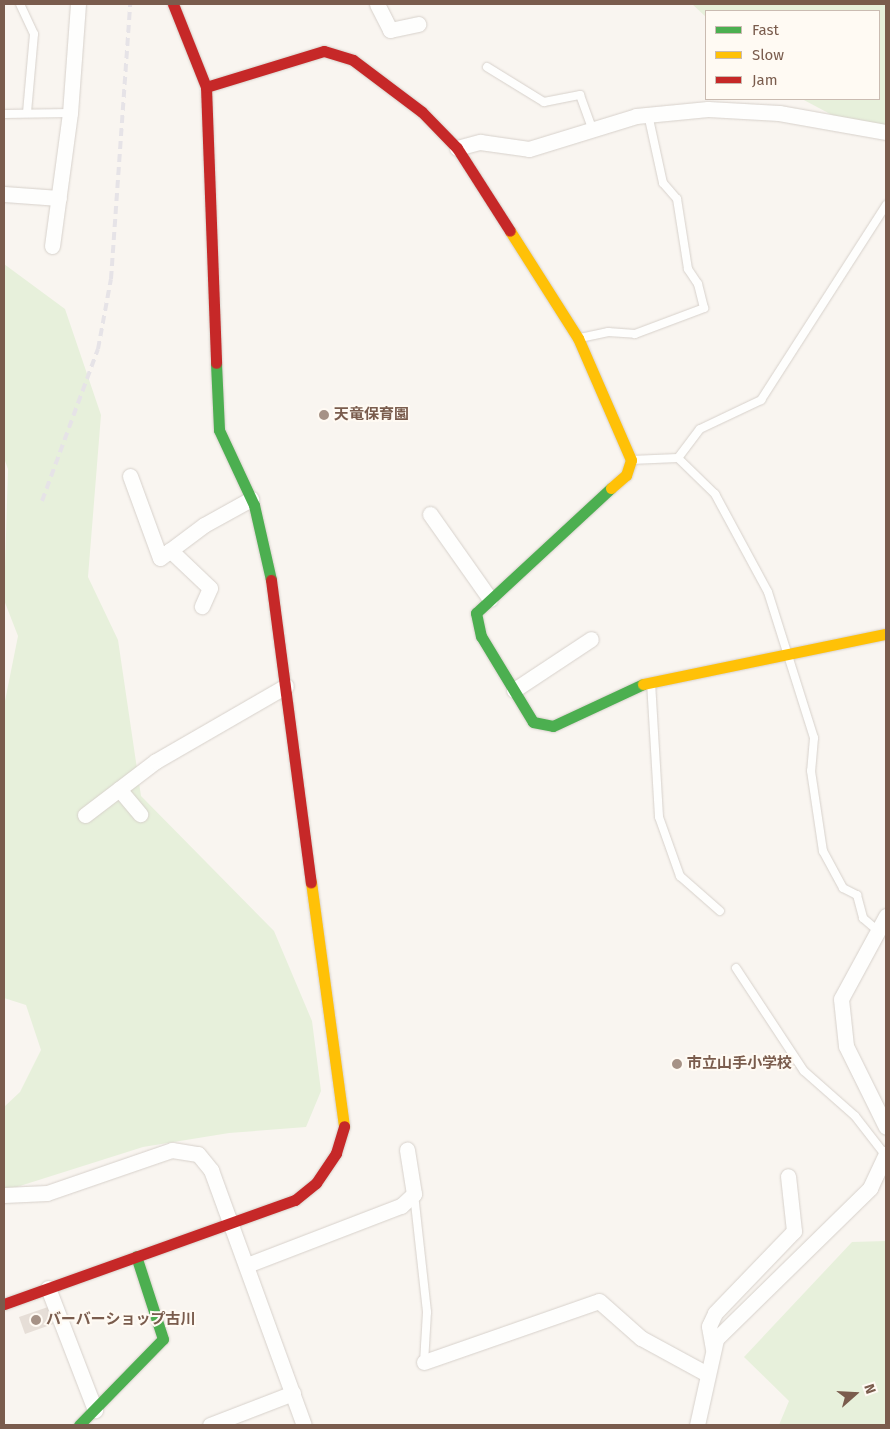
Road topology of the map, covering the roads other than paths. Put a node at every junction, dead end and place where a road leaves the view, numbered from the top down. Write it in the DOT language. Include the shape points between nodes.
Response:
graph roads {
  1 [pos="20,4"];
  2 [pos="78,4"];
  3 [pos="173,4"];
  4 [pos="377,4"];
  5 [pos="418,24"];
  6 [pos="487,67"];
  7 [pos="206,87"];
  8 [pos="27,112"];
  9 [pos="70,113"];
  10 [pos="4,114"];
  11 [pos="648,114"];
  12 [pos="593,131"];
  13 [pos="886,132"];
  14 [pos="457,148"];
  15 [pos="4,194"];
  16 [pos="59,198"];
  17 [pos="886,204"];
  18 [pos="52,246"];
  19 [pos="578,338"];
  20 [pos="678,458"];
  21 [pos="631,460"];
  22 [pos="130,476"];
  23 [pos="251,499"];
  24 [pos="430,514"];
  25 [pos="170,550"];
  26 [pos="490,599"];
  27 [pos="202,606"];
  28 [pos="886,634"];
  29 [pos="591,639"];
  30 [pos="788,653"];
  31 [pos="651,680"];
  32 [pos="286,686"];
  33 [pos="514,690"];
  34 [pos="119,789"];
  35 [pos="140,814"];
  36 [pos="85,815"];
  37 [pos="720,911"];
  38 [pos="886,916"];
  39 [pos="878,930"];
  40 [pos="736,968"];
  41 [pos="886,1128"];
  42 [pos="407,1150"];
  43 [pos="886,1154"];
  44 [pos="788,1176"];
  45 [pos="414,1194"];
  46 [pos="4,1195"];
  47 [pos="231,1222"];
  48 [pos="136,1256"];
  49 [pos="247,1265"];
  50 [pos="48,1288"];
  51 [pos="4,1304"];
  52 [pos="713,1349"];
  53 [pos="424,1362"];
  54 [pos="707,1374"];
  55 [pos="293,1393"];
  56 [pos="94,1410"];
  57 [pos="79,1425"];
  58 [pos="210,1425"];
  59 [pos="304,1425"];
  60 [pos="697,1425"];
  1 -- 8 [label="lane" via="34,34"];
  2 -- 9 [label="street"];
  3 -- 7 [label="street"];
  4 -- 5 [label="street" via="390,30"];
  6 -- 12 [label="lane" via="544,102 580,95"];
  7 -- 14 [label="street" via="324,51 353,60 422,112"];
  7 -- 23 [label="street" via="219,430"];
  8 -- 9 [label="lane"];
  8 -- 10 [label="lane"];
  9 -- 16 [label="street"];
  11 -- 12 [label="street"];
  11 -- 13 [label="street" via="708,109 780,113"];
  11 -- 19 [label="lane" via="663,182 677,199 688,269 698,284 704,308 635,334 608,332"];
  12 -- 14 [label="street" via="529,149 480,142"];
  14 -- 19 [label="street"];
  15 -- 16 [label="street"];
  16 -- 18 [label="street"];
  17 -- 20 [label="lane" via="762,400 700,429"];
  19 -- 21 [label="street"];
  20 -- 21 [label="lane"];
  20 -- 30 [label="lane" via="715,494 768,592"];
  21 -- 26 [label="street" via="626,475"];
  22 -- 25 [label="street" via="160,558"];
  23 -- 25 [label="street"];
  23 -- 32 [label="street" via="266,542"];
  24 -- 26 [label="street"];
  25 -- 27 [label="street" via="210,588"];
  26 -- 33 [label="street" via="476,613 481,636"];
  28 -- 30 [label="street"];
  29 -- 33 [label="street"];
  30 -- 31 [label="street"];
  30 -- 39 [label="lane" via="814,738 811,771 823,850 843,888 857,896 863,918"];
  31 -- 33 [label="street" via="553,726 533,722"];
  31 -- 37 [label="lane" via="659,817 680,876"];
  32 -- 34 [label="street" via="156,761"];
  32 -- 47 [label="street" via="344,1126 336,1153 316,1183 295,1200"];
  34 -- 35 [label="street"];
  34 -- 36 [label="street"];
  38 -- 39 [label="street"];
  39 -- 41 [label="street" via="846,983 842,1028 846,1046"];
  40 -- 43 [label="lane" via="804,1071 855,1116"];
  42 -- 45 [label="street"];
  43 -- 52 [label="street" via="870,1188 716,1340"];
  44 -- 52 [label="street" via="794,1231 715,1313 709,1326"];
  45 -- 49 [label="street" via="381,1216"];
  45 -- 53 [label="lane" via="427,1312"];
  46 -- 47 [label="street" via="46,1194 172,1150 198,1154 211,1170"];
  47 -- 48 [label="street"];
  47 -- 49 [label="street"];
  48 -- 50 [label="street"];
  48 -- 56 [label="street" via="163,1339"];
  49 -- 55 [label="street"];
  50 -- 51 [label="street"];
  50 -- 56 [label="street"];
  52 -- 54 [label="street"];
  53 -- 54 [label="street" via="599,1301 641,1338"];
  54 -- 60 [label="street" via="704,1405"];
  55 -- 58 [label="street"];
  55 -- 59 [label="street"];
  56 -- 57 [label="street"];
}
